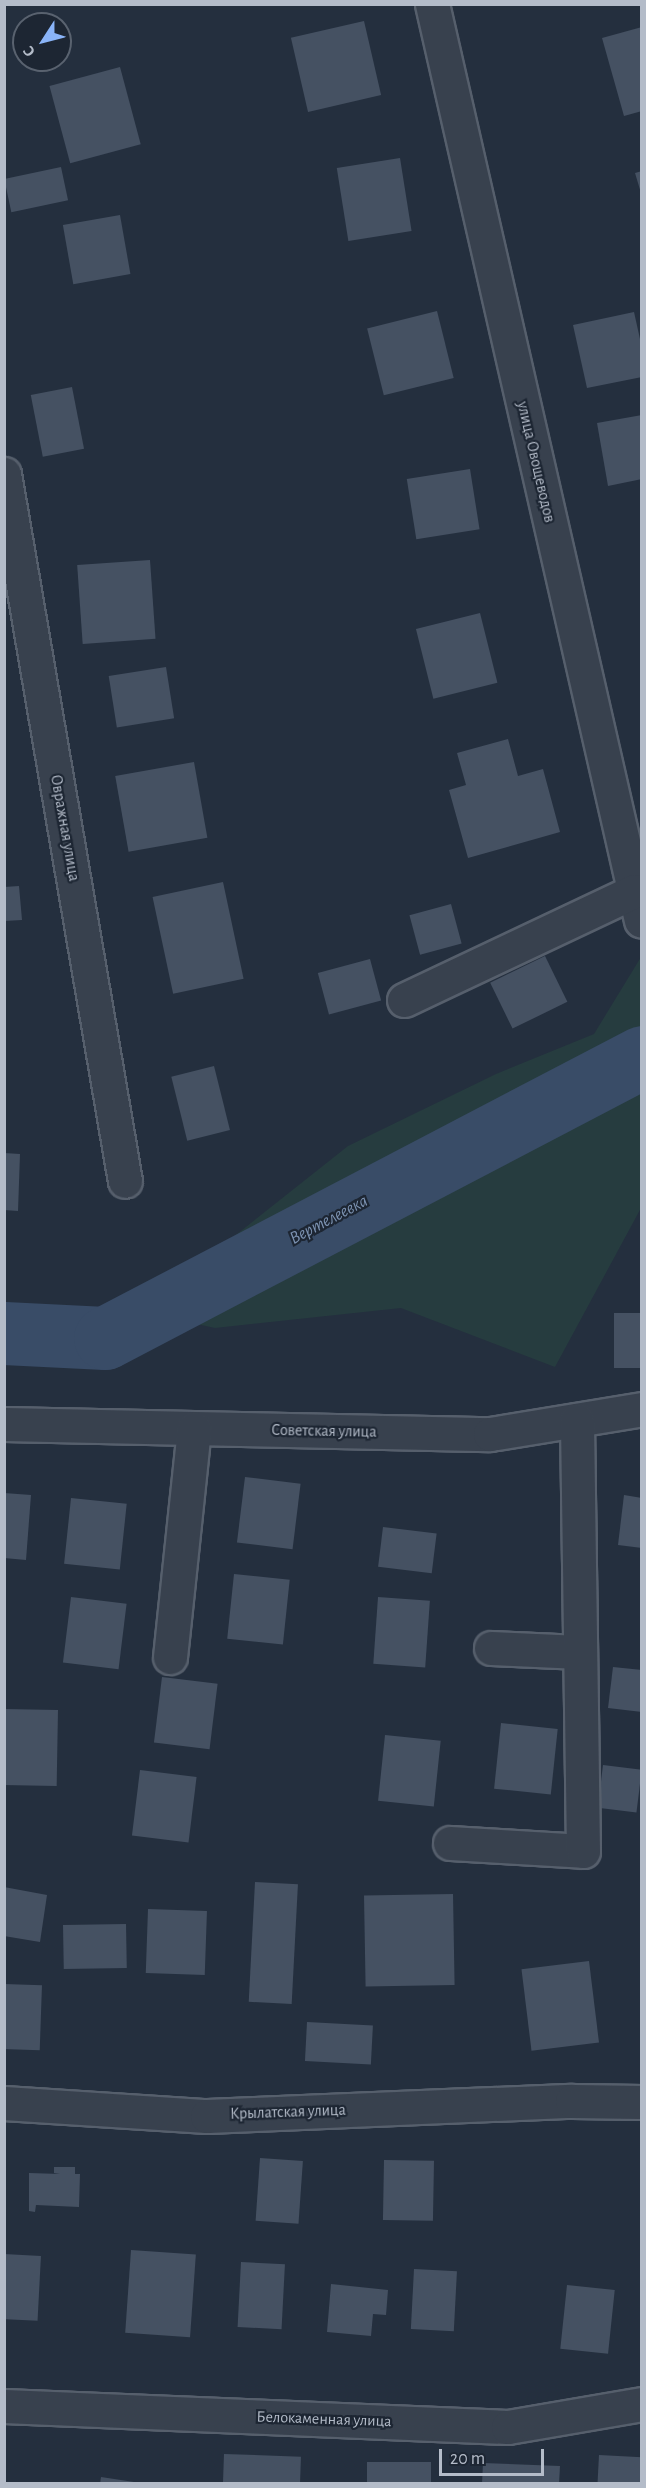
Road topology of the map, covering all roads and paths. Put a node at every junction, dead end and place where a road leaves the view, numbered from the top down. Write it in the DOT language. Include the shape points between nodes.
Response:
graph roads {
  1 [pos="432,4"];
  2 [pos="4,474"];
  3 [pos="638,906"];
  4 [pos="404,1000"];
  5 [pos="125,1181"];
  6 [pos="642,1409"];
  7 [pos="577,1420"];
  8 [pos="4,1424"];
  9 [pos="194,1428"];
  10 [pos="491,1648"];
  11 [pos="580,1652"];
  12 [pos="170,1657"];
  13 [pos="450,1843"];
  14 [pos="642,2102"];
  15 [pos="4,2103"];
  16 [pos="642,2404"];
  17 [pos="4,2406"];
  1 -- 3 [label="street, улица Овощеводов"];
  2 -- 5 [label="street, Овражная улица"];
  3 -- 4 [label="street"];
  6 -- 7 [label="street, Советская улица"];
  7 -- 9 [label="street, Советская улица" via="490,1434"];
  7 -- 11 [label="street"];
  8 -- 9 [label="street, Советская улица"];
  9 -- 12 [label="street"];
  10 -- 11 [label="street"];
  11 -- 13 [label="street" via="582,1851"];
  14 -- 15 [label="street, Крылатская улица" via="572,2101 207,2116"];
  16 -- 17 [label="street, Белокаменная улица" via="508,2427"];
}
